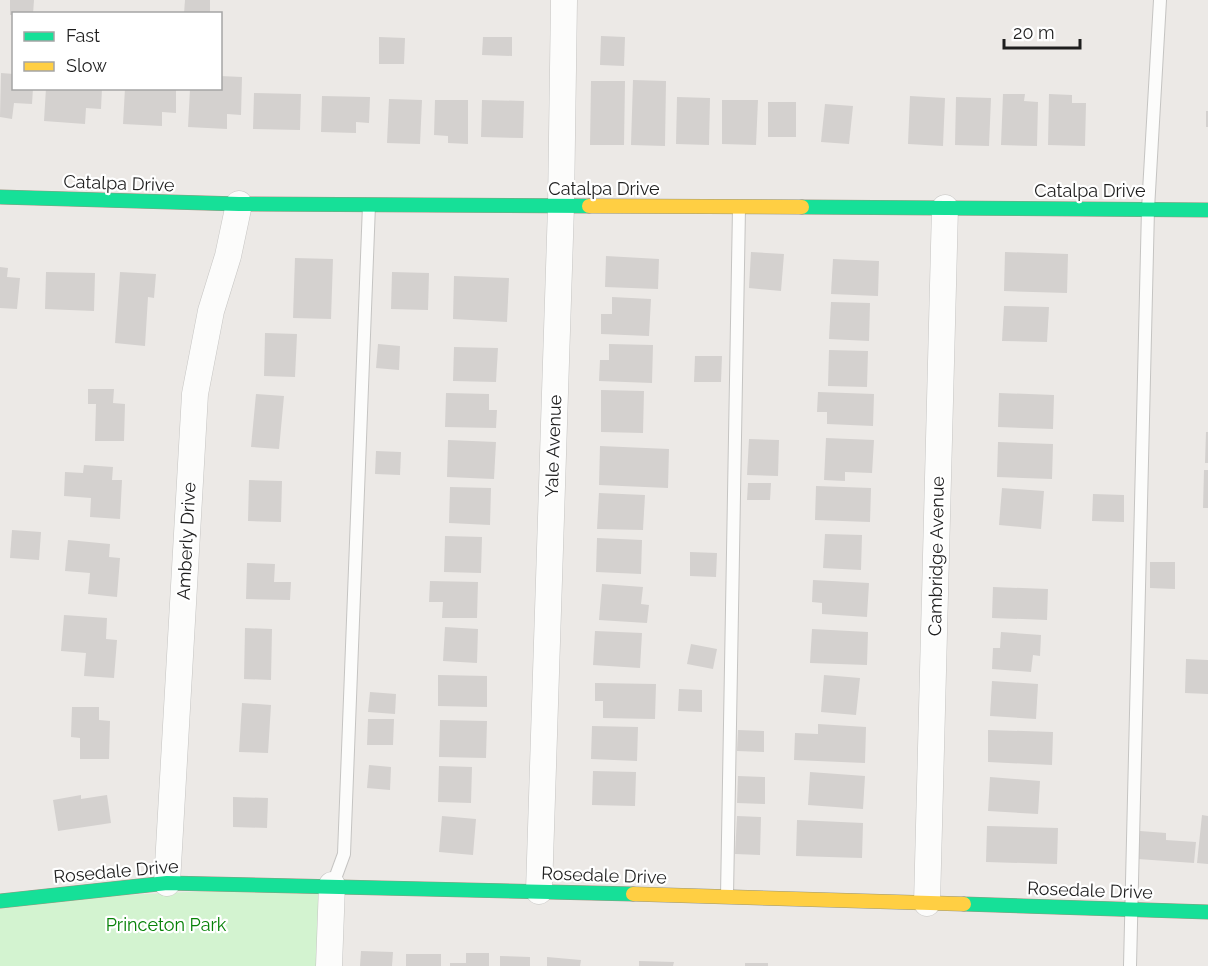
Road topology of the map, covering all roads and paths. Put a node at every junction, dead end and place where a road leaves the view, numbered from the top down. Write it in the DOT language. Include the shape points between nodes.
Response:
graph roads {
  1 [pos="564,0"];
  2 [pos="1160,0"];
  3 [pos="0,197"];
  4 [pos="369,203"];
  5 [pos="239,204"];
  6 [pos="561,206"];
  7 [pos="739,207"];
  8 [pos="945,208"];
  9 [pos="1148,209"];
  10 [pos="1208,210"];
  11 [pos="167,883"];
  12 [pos="332,885"];
  13 [pos="539,891"];
  14 [pos="727,896"];
  15 [pos="0,902"];
  16 [pos="927,903"];
  17 [pos="1131,909"];
  18 [pos="1208,912"];
  19 [pos="329,966"];
  20 [pos="1130,966"];
  1 -- 6 [label="street, Yale Avenue"];
  2 -- 9 [label="lane"];
  3 -- 5 [label="street, Catalpa Drive"];
  4 -- 5 [label="street, Catalpa Drive"];
  4 -- 6 [label="street, Catalpa Drive"];
  4 -- 12 [label="lane" via="344,854"];
  5 -- 11 [label="street, Amberly Drive" via="211,311 195,394"];
  6 -- 7 [label="street, Catalpa Drive"];
  6 -- 13 [label="street, Yale Avenue"];
  7 -- 8 [label="street, Catalpa Drive"];
  7 -- 14 [label="lane"];
  8 -- 9 [label="street, Catalpa Drive"];
  8 -- 16 [label="street, Cambridge Avenue"];
  9 -- 10 [label="street, Catalpa Drive"];
  9 -- 17 [label="lane"];
  11 -- 12 [label="street, Rosedale Drive"];
  11 -- 15 [label="street, Rosedale Drive"];
  12 -- 13 [label="street, Rosedale Drive"];
  12 -- 19 [label="street"];
  13 -- 14 [label="street, Rosedale Drive"];
  14 -- 16 [label="street, Rosedale Drive"];
  16 -- 17 [label="street, Rosedale Drive"];
  17 -- 18 [label="street, Rosedale Drive"];
  17 -- 20 [label="lane"];
}
